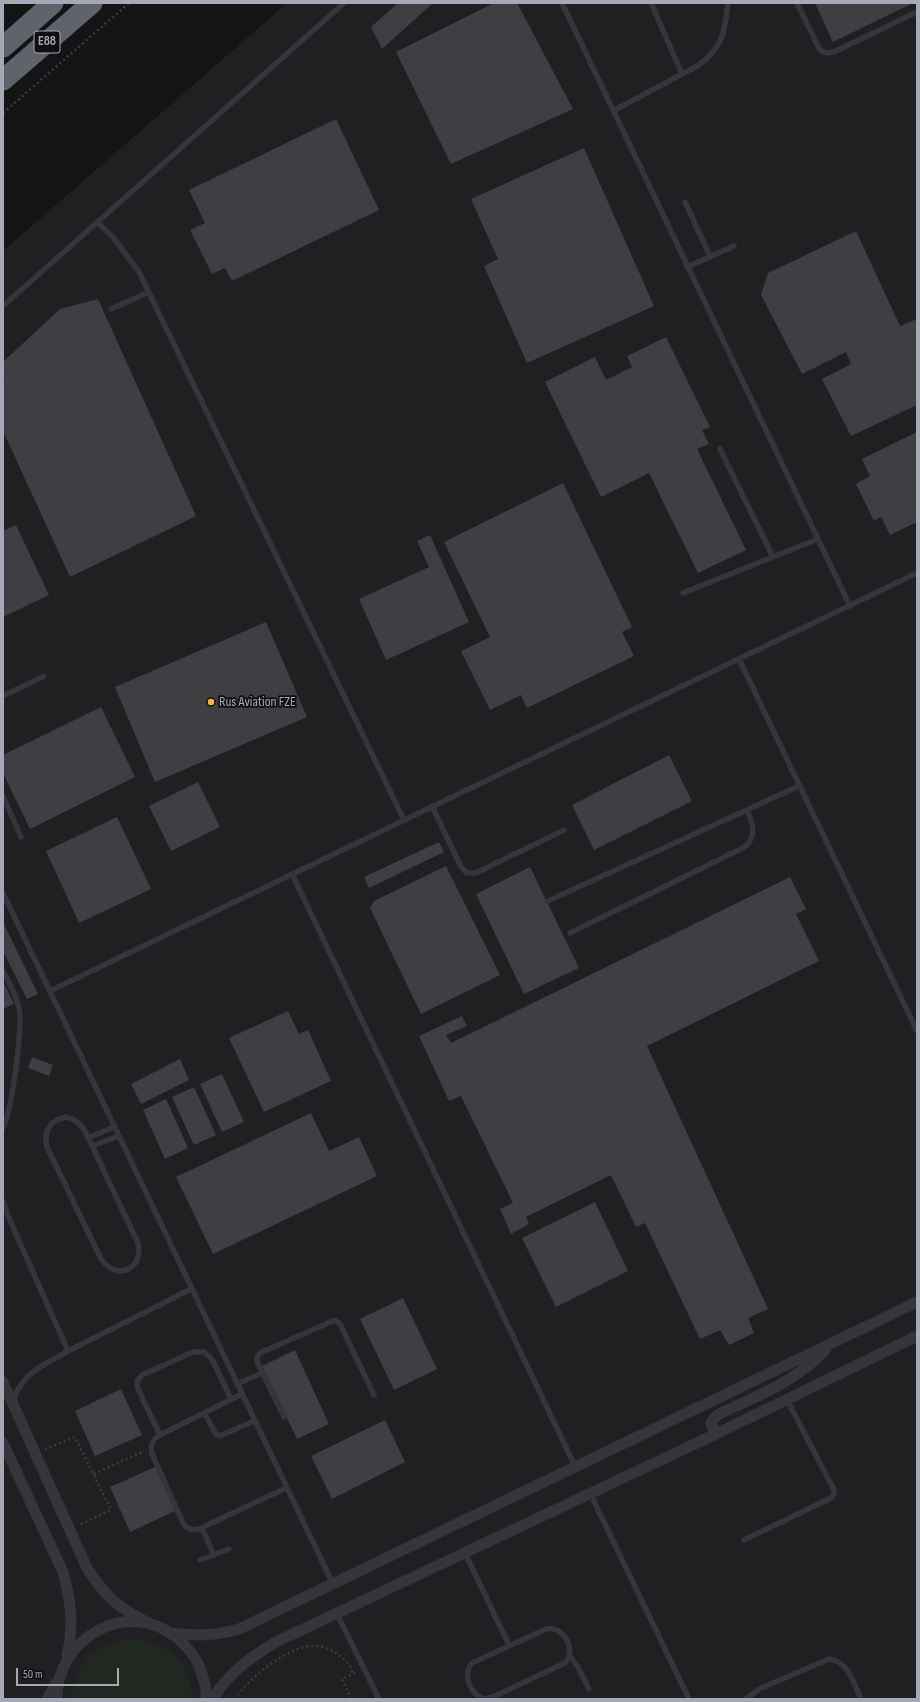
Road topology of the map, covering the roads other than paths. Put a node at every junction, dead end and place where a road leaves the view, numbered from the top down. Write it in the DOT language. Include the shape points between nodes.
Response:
graph roads {
  1 [pos="53,3"];
  2 [pos="92,3"];
  3 [pos="344,3"];
  4 [pos="562,3"];
  5 [pos="651,3"];
  6 [pos="728,3"];
  7 [pos="797,3"];
  8 [pos="917,12"];
  9 [pos="3,47"];
  10 [pos="682,74"];
  11 [pos="3,80"];
  12 [pos="613,111"];
  13 [pos="684,202"];
  14 [pos="97,222"];
  15 [pos="734,246"];
  16 [pos="710,256"];
  17 [pos="687,267"];
  18 [pos="149,292"];
  19 [pos="3,306"];
  20 [pos="111,309"];
  21 [pos="720,449"];
  22 [pos="818,539"];
  23 [pos="773,557"];
  24 [pos="917,573"];
  25 [pos="683,593"];
  26 [pos="850,606"];
  27 [pos="739,659"];
  28 [pos="44,676"];
  29 [pos="3,696"];
  30 [pos="800,786"];
  31 [pos="3,796"];
  32 [pos="432,806"];
  33 [pos="747,810"];
  34 [pos="404,820"];
  35 [pos="564,830"];
  36 [pos="21,837"];
  37 [pos="292,874"];
  38 [pos="3,893"];
  39 [pos="548,901"];
  40 [pos="570,933"];
  41 [pos="3,971"];
  42 [pos="50,991"];
  43 [pos="917,1031"];
  44 [pos="114,1127"];
  45 [pos="3,1128"];
  46 [pos="118,1136"];
  47 [pos="88,1138"];
  48 [pos="92,1146"];
  49 [pos="3,1201"];
  50 [pos="191,1289"];
  51 [pos="917,1302"];
  52 [pos="916,1338"];
  53 [pos="831,1344"];
  54 [pos="68,1351"];
  55 [pos="262,1372"];
  56 [pos="3,1382"];
  57 [pos="237,1384"];
  58 [pos="242,1394"];
  59 [pos="374,1395"];
  60 [pos="231,1399"];
  61 [pos="787,1400"];
  62 [pos="12,1403"];
  63 [pos="204,1413"];
  64 [pos="284,1417"];
  65 [pos="254,1421"];
  66 [pos="718,1434"];
  67 [pos="160,1435"];
  68 [pos="3,1442"];
  69 [pos="575,1466"];
  70 [pos="286,1488"];
  71 [pos="590,1493"];
  72 [pos="202,1528"];
  73 [pos="744,1540"];
  74 [pos="229,1548"];
  75 [pos="465,1552"];
  76 [pos="214,1555"];
  77 [pos="200,1560"];
  78 [pos="333,1584"];
  79 [pos="337,1614"];
  80 [pos="153,1625"];
  81 [pos="171,1633"];
  82 [pos="509,1645"];
  83 [pos="570,1656"];
  84 [pos="63,1667"];
  85 [pos="589,1689"];
  86 [pos="47,1699"];
  87 [pos="57,1699"];
  88 [pos="206,1699"];
  89 [pos="213,1699"];
  90 [pos="379,1699"];
  91 [pos="485,1699"];
  92 [pos="689,1699"];
  93 [pos="746,1699"];
  94 [pos="861,1699"];
  1 -- 9 [label="highway, E88"];
  2 -- 11 [label="highway, E88"];
  3 -- 14 [label="lane"];
  4 -- 12 [label="lane"];
  5 -- 10 [label="lane"];
  6 -- 10 [label="lane" via="726,26 716,48 699,65"];
  7 -- 8 [label="lane" via="820,50 826,53 834,52"];
  10 -- 12 [label="lane"];
  12 -- 17 [label="lane"];
  13 -- 16 [label="lane"];
  14 -- 18 [label="lane" via="127,254"];
  14 -- 19 [label="lane"];
  15 -- 16 [label="lane"];
  16 -- 17 [label="lane"];
  17 -- 22 [label="lane"];
  18 -- 20 [label="lane"];
  18 -- 34 [label="lane"];
  21 -- 23 [label="lane"];
  22 -- 23 [label="lane"];
  22 -- 26 [label="lane"];
  23 -- 25 [label="lane"];
  24 -- 26 [label="lane"];
  26 -- 27 [label="lane"];
  27 -- 30 [label="lane"];
  27 -- 32 [label="lane"];
  28 -- 29 [label="lane"];
  30 -- 33 [label="lane"];
  30 -- 43 [label="lane"];
  31 -- 36 [label="lane"];
  32 -- 34 [label="lane"];
  32 -- 35 [label="lane" via="461,867 468,873 476,873"];
  33 -- 39 [label="lane"];
  33 -- 40 [label="lane" via="754,828 750,842 745,847"];
  34 -- 37 [label="lane"];
  37 -- 42 [label="lane"];
  37 -- 69 [label="lane"];
  38 -- 42 [label="lane"];
  41 -- 45 [label="lane" via="16,998 20,1019 12,1088 7,1120"];
  42 -- 44 [label="lane"];
  44 -- 46 [label="lane"];
  44 -- 47 [label="lane"];
  46 -- 48 [label="lane"];
  46 -- 50 [label="lane"];
  47 -- 48 [label="lane"];
  47 -- 48 [label="lane" via="81,1124 66,1117 51,1123 46,1130 45,1138 101,1259 112,1270 128,1270 138,1258 138,1243"];
  49 -- 54 [label="lane"];
  50 -- 54 [label="lane"];
  50 -- 57 [label="lane"];
  51 -- 53 [label="street"];
  52 -- 61 [label="street"];
  53 -- 66 [label="street" via="820,1357 797,1374 717,1416 711,1423"];
  53 -- 69 [label="street"];
  54 -- 62 [label="lane" via="28,1376 18,1388"];
  55 -- 57 [label="lane"];
  55 -- 59 [label="lane" via="256,1359 260,1353 337,1320"];
  55 -- 64 [label="lane"];
  56 -- 62 [label="street"];
  57 -- 58 [label="lane"];
  58 -- 60 [label="lane"];
  58 -- 65 [label="lane"];
  60 -- 63 [label="lane"];
  60 -- 67 [label="lane" via="212,1359 204,1352 193,1352 142,1375 137,1381 138,1388"];
  61 -- 66 [label="street"];
  61 -- 73 [label="lane" via="834,1494 831,1498"];
  62 -- 80 [label="street" via="87,1568 114,1603"];
  63 -- 65 [label="lane" via="216,1434 220,1436"];
  63 -- 67 [label="lane"];
  65 -- 70 [label="lane"];
  66 -- 71 [label="street"];
  67 -- 72 [label="lane" via="155,1438 151,1448 185,1526 191,1530"];
  68 -- 84 [label="street" via="63,1572 69,1594 72,1617 70,1640"];
  69 -- 78 [label="street"];
  70 -- 72 [label="lane"];
  70 -- 78 [label="lane"];
  71 -- 75 [label="street"];
  71 -- 92 [label="lane"];
  72 -- 76 [label="lane"];
  74 -- 76 [label="lane"];
  75 -- 79 [label="street"];
  75 -- 82 [label="lane"];
  76 -- 77 [label="lane"];
  78 -- 81 [label="street" via="239,1629 217,1635"];
  79 -- 89 [label="street" via="253,1655 233,1672"];
  79 -- 90 [label="lane"];
  80 -- 81 [label="street"];
  80 -- 84 [label="street" via="136,1622 102,1628 78,1644"];
  81 -- 88 [label="street" via="186,1645 197,1660 204,1678"];
  82 -- 83 [label="lane" via="553,1628 564,1635 570,1648"];
  82 -- 91 [label="lane" via="476,1660 468,1670 467,1678 474,1692"];
  83 -- 85 [label="lane"];
  83 -- 91 [label="lane" via="564,1663"];
  84 -- 86 [label="street"];
  84 -- 87 [label="street"];
  93 -- 94 [label="lane" via="760,1689 829,1659 837,1660 844,1665"];
}
